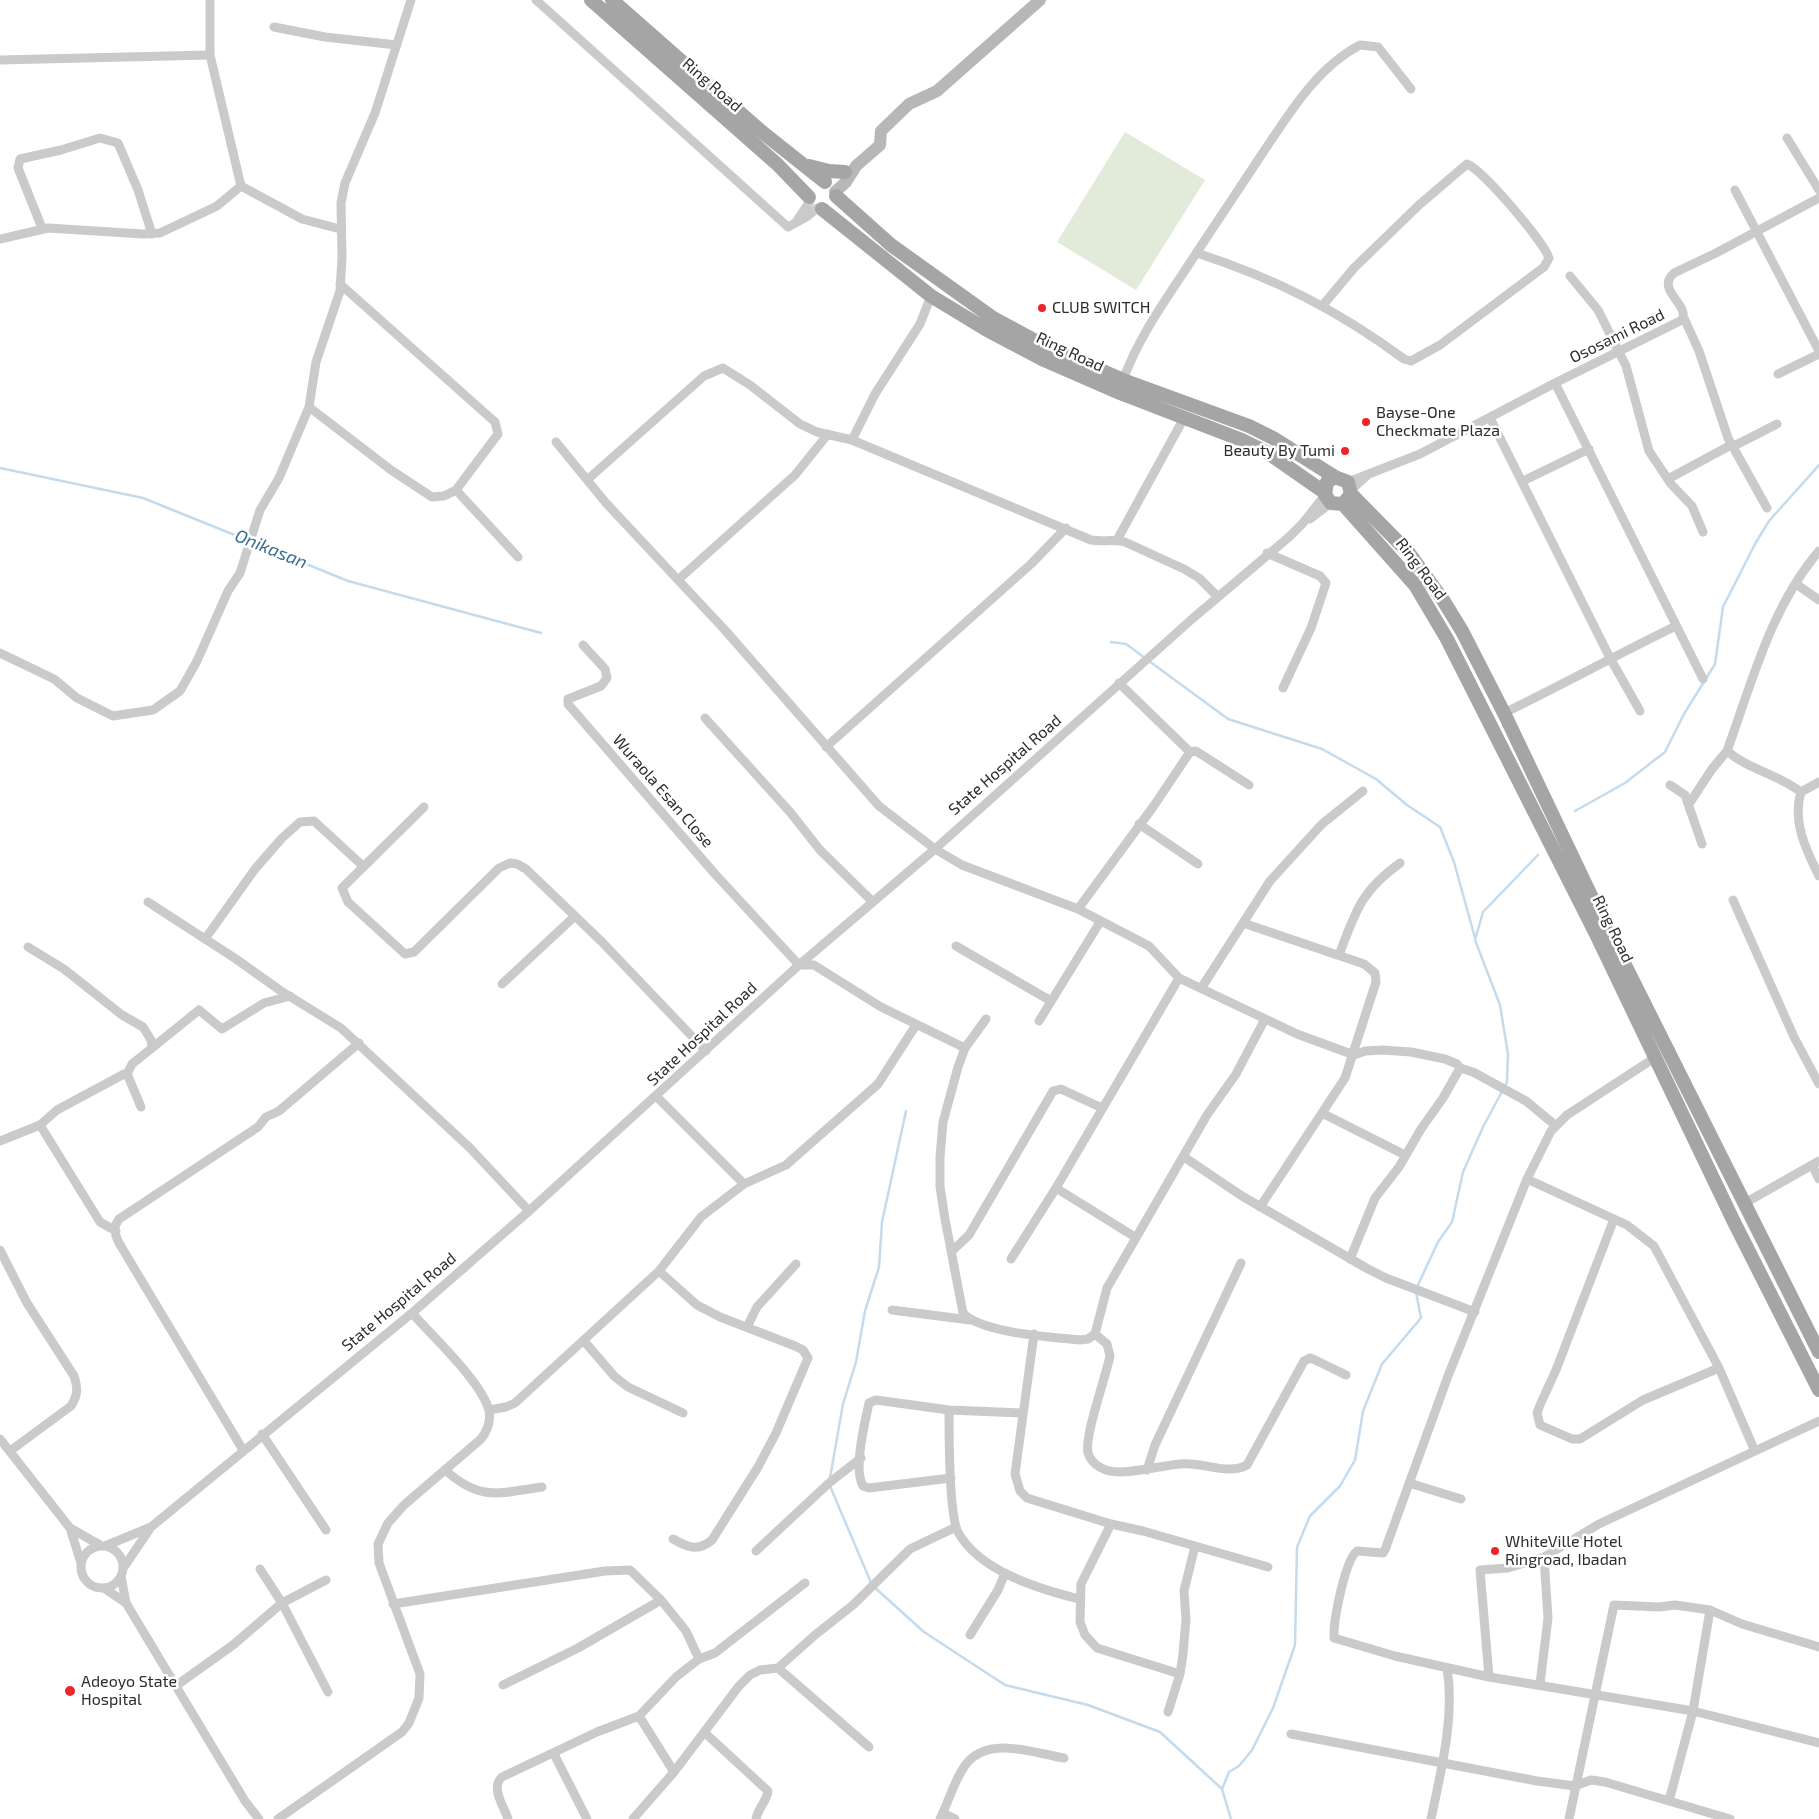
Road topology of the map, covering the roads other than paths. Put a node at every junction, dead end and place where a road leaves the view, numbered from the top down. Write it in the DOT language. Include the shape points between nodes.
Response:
graph roads {
  1 [pos="210,0"];
  2 [pos="411,0"];
  3 [pos="536,0"];
  4 [pos="591,0"];
  5 [pos="612,0"];
  6 [pos="1040,0"];
  7 [pos="274,27"];
  8 [pos="397,44"];
  9 [pos="210,55"];
  10 [pos="0,60"];
  11 [pos="1411,89"];
  12 [pos="1787,138"];
  13 [pos="802,164"];
  14 [pos="851,169"];
  15 [pos="241,186"];
  16 [pos="832,189"];
  17 [pos="1735,190"];
  18 [pos="1819,190"];
  19 [pos="1819,198"];
  20 [pos="815,203"];
  21 [pos="42,228"];
  22 [pos="340,229"];
  23 [pos="1756,232"];
  24 [pos="152,234"];
  25 [pos="0,239"];
  26 [pos="1197,253"];
  27 [pos="1570,276"];
  28 [pos="340,284"];
  29 [pos="931,296"];
  30 [pos="1323,305"];
  31 [pos="1684,318"];
  32 [pos="1619,351"];
  33 [pos="1819,352"];
  34 [pos="1778,374"];
  35 [pos="1123,380"];
  36 [pos="1555,383"];
  37 [pos="309,407"];
  38 [pos="1184,418"];
  39 [pos="1490,418"];
  40 [pos="1777,424"];
  41 [pos="828,434"];
  42 [pos="852,440"];
  43 [pos="556,442"];
  44 [pos="1732,446"];
  45 [pos="1589,449"];
  46 [pos="1369,474"];
  47 [pos="1668,479"];
  48 [pos="588,480"];
  49 [pos="1523,481"];
  50 [pos="456,490"];
  51 [pos="1339,492"];
  52 [pos="1767,508"];
  53 [pos="1066,528"];
  54 [pos="1703,532"];
  55 [pos="1117,540"];
  56 [pos="1819,551"];
  57 [pos="1267,554"];
  58 [pos="518,557"];
  59 [pos="679,579"];
  60 [pos="1796,584"];
  61 [pos="1218,596"];
  62 [pos="1819,600"];
  63 [pos="1676,626"];
  64 [pos="583,645"];
  65 [pos="0,653"];
  66 [pos="1610,658"];
  67 [pos="1703,679"];
  68 [pos="1119,683"];
  69 [pos="1283,688"];
  70 [pos="1640,711"];
  71 [pos="1504,713"];
  72 [pos="705,718"];
  73 [pos="826,747"];
  74 [pos="1727,751"];
  75 [pos="1190,752"];
  76 [pos="1819,782"];
  77 [pos="1249,785"];
  78 [pos="1670,785"];
  79 [pos="1363,791"];
  80 [pos="1801,792"];
  81 [pos="1688,804"];
  82 [pos="424,807"];
  83 [pos="1139,824"];
  84 [pos="1702,844"];
  85 [pos="935,849"];
  86 [pos="1400,863"];
  87 [pos="1198,864"];
  88 [pos="363,866"];
  89 [pos="1819,876"];
  90 [pos="1733,900"];
  91 [pos="872,901"];
  92 [pos="148,902"];
  93 [pos="1078,909"];
  94 [pos="575,916"];
  95 [pos="1100,922"];
  96 [pos="1243,923"];
  97 [pos="206,939"];
  98 [pos="28,946"];
  99 [pos="956,946"];
  100 [pos="1338,955"];
  101 [pos="799,965"];
  102 [pos="1179,978"];
  103 [pos="502,984"];
  104 [pos="1202,987"];
  105 [pos="290,996"];
  106 [pos="1051,1000"];
  107 [pos="986,1019"];
  108 [pos="1265,1019"];
  109 [pos="1039,1022"];
  110 [pos="916,1025"];
  111 [pos="359,1044"];
  112 [pos="152,1048"];
  113 [pos="965,1048"];
  114 [pos="706,1052"];
  115 [pos="1354,1055"];
  116 [pos="1656,1057"];
  117 [pos="1460,1068"];
  118 [pos="126,1074"];
  119 [pos="1819,1084"];
  120 [pos="657,1096"];
  121 [pos="141,1107"];
  122 [pos="1102,1108"];
  123 [pos="1322,1113"];
  124 [pos="40,1125"];
  125 [pos="1555,1125"];
  126 [pos="0,1141"];
  127 [pos="1406,1155"];
  128 [pos="1184,1157"];
  129 [pos="1815,1163"];
  130 [pos="1528,1179"];
  131 [pos="1819,1179"];
  132 [pos="744,1184"];
  133 [pos="1056,1188"];
  134 [pos="1745,1203"];
  135 [pos="1260,1207"];
  136 [pos="529,1211"];
  137 [pos="1614,1219"];
  138 [pos="116,1231"];
  139 [pos="1135,1238"];
  140 [pos="0,1250"];
  141 [pos="952,1251"];
  142 [pos="1011,1259"];
  143 [pos="1350,1259"];
  144 [pos="1241,1263"];
  145 [pos="796,1264"];
  146 [pos="659,1271"];
  147 [pos="892,1310"];
  148 [pos="1475,1312"];
  149 [pos="412,1313"];
  150 [pos="970,1320"];
  151 [pos="747,1327"];
  152 [pos="1034,1334"];
  153 [pos="1095,1334"];
  154 [pos="584,1342"];
  155 [pos="1819,1352"];
  156 [pos="1719,1368"];
  157 [pos="1346,1375"];
  158 [pos="1819,1390"];
  159 [pos="489,1410"];
  160 [pos="949,1410"];
  161 [pos="683,1413"];
  162 [pos="1022,1413"];
  163 [pos="1819,1420"];
  164 [pos="262,1434"];
  165 [pos="0,1439"];
  166 [pos="1754,1449"];
  167 [pos="242,1450"];
  168 [pos="10,1451"];
  169 [pos="861,1458"];
  170 [pos="445,1470"];
  171 [pos="1148,1470"];
  172 [pos="951,1478"];
  173 [pos="1409,1483"];
  174 [pos="542,1488"];
  175 [pos="1461,1499"];
  176 [pos="1110,1524"];
  177 [pos="956,1526"];
  178 [pos="151,1527"];
  179 [pos="70,1528"];
  180 [pos="326,1530"];
  181 [pos="673,1539"];
  182 [pos="103,1545"];
  183 [pos="1194,1546"];
  184 [pos="756,1551"];
  185 [pos="1544,1557"];
  186 [pos="81,1563"];
  187 [pos="1268,1567"];
  188 [pos="260,1569"];
  189 [pos="122,1571"];
  190 [pos="1005,1573"];
  191 [pos="326,1580"];
  192 [pos="805,1584"];
  193 [pos="104,1588"];
  194 [pos="1079,1599"];
  195 [pos="661,1600"];
  196 [pos="126,1603"];
  197 [pos="282,1603"];
  198 [pos="393,1604"];
  199 [pos="1710,1610"];
  200 [pos="970,1634"];
  201 [pos="1819,1647"];
  202 [pos="699,1659"];
  203 [pos="778,1668"];
  204 [pos="1448,1668"];
  205 [pos="1180,1674"];
  206 [pos="1489,1677"];
  207 [pos="1540,1684"];
  208 [pos="178,1685"];
  209 [pos="503,1686"];
  210 [pos="328,1692"];
  211 [pos="1595,1696"];
  212 [pos="1693,1711"];
  213 [pos="1168,1712"];
  214 [pos="639,1716"];
  215 [pos="704,1732"];
  216 [pos="1291,1734"];
  217 [pos="1819,1743"];
  218 [pos="870,1747"];
  219 [pos="554,1754"];
  220 [pos="1064,1758"];
  221 [pos="1442,1763"];
  222 [pos="674,1772"];
  223 [pos="1575,1786"];
  224 [pos="1669,1801"];
  225 [pos="941,1816"];
  226 [pos="636,1818"];
  227 [pos="259,1819"];
  228 [pos="278,1819"];
  229 [pos="508,1819"];
  230 [pos="587,1819"];
  231 [pos="756,1819"];
  232 [pos="955,1819"];
  233 [pos="1431,1819"];
  234 [pos="1569,1819"];
  235 [pos="1730,1819"];
  1 -- 9 [label="street"];
  2 -- 8 [label="street"];
  3 -- 20 [label="street" via="788,227"];
  4 -- 20 [label="main road, Ring Road" via="777,164"];
  5 -- 13 [label="main road, Ring Road"];
  6 -- 14 [label="street" via="937,91 909,104 881,131 880,145"];
  7 -- 8 [label="street" via="324,37"];
  8 -- 22 [label="street" via="375,113 345,184"];
  9 -- 10 [label="street"];
  9 -- 15 [label="street"];
  11 -- 26 [label="street" via="1378,47 1360,45 1331,66 1312,84 1290,114"];
  12 -- 18 [label="street"];
  13 -- 14 [label="main road" via="829,171"];
  13 -- 16 [label="main road, Ring Road"];
  14 -- 16 [label="street"];
  15 -- 22 [label="street" via="302,219"];
  15 -- 24 [label="street" via="210,210 174,228"];
  16 -- 20 [label="main road" via="831,205"];
  16 -- 20 [label="main road" via="814,185"];
  16 -- 35 [label="main road, Ring Road" via="891,246 993,318 1045,346"];
  17 -- 23 [label="street"];
  19 -- 23 [label="street, Ososami Road"];
  20 -- 29 [label="main road, Ring Road"];
  21 -- 24 [label="street"];
  21 -- 24 [label="street" via="18,168 20,159 100,138 118,143"];
  21 -- 25 [label="street"];
  22 -- 28 [label="street"];
  23 -- 31 [label="street, Ososami Road" via="1669,277 1668,286"];
  23 -- 33 [label="street"];
  26 -- 30 [label="street" via="1262,276"];
  26 -- 35 [label="street" via="1144,335"];
  27 -- 32 [label="street" via="1598,310"];
  28 -- 37 [label="street" via="316,362"];
  28 -- 50 [label="street" via="496,422 498,434 494,441"];
  29 -- 38 [label="main road, Ring Road" via="1042,360"];
  29 -- 42 [label="street" via="920,324 875,394"];
  30 -- 30 [label="street" via="1354,268 1467,164 1518,215 1543,245 1549,258 1544,267 1440,344 1411,361"];
  31 -- 32 [label="street, Ososami Road"];
  31 -- 44 [label="street"];
  32 -- 36 [label="street, Ososami Road"];
  32 -- 47 [label="street" via="1632,383 1649,451"];
  33 -- 34 [label="street"];
  35 -- 51 [label="main road, Ring Road" via="1273,438"];
  36 -- 39 [label="street, Ososami Road"];
  36 -- 45 [label="street"];
  37 -- 50 [label="street" via="424,494 444,496"];
  37 -- 65 [label="street" via="279,478 260,510 240,573 228,591 198,661 180,691 153,710 113,716 77,698 54,679"];
  38 -- 51 [label="main road, Ring Road" via="1242,440"];
  38 -- 55 [label="street"];
  39 -- 46 [label="street, Ososami Road" via="1420,454"];
  39 -- 49 [label="street"];
  40 -- 44 [label="street"];
  41 -- 42 [label="street"];
  41 -- 48 [label="street" via="800,424 723,368 704,376"];
  41 -- 59 [label="street" via="795,475"];
  42 -- 53 [label="street"];
  43 -- 48 [label="street"];
  44 -- 47 [label="street"];
  44 -- 52 [label="street"];
  45 -- 49 [label="street"];
  45 -- 63 [label="street"];
  46 -- 51 [label="street, State Hospital Road"];
  47 -- 54 [label="street" via="1692,506"];
  48 -- 59 [label="street"];
  49 -- 66 [label="street"];
  50 -- 58 [label="street"];
  51 -- 57 [label="street, State Hospital Road"];
  51 -- 71 [label="main road, Ring Road" via="1408,553 1427,576 1462,631"];
  51 -- 116 [label="main road, Ring Road" via="1415,585 1434,616"];
  53 -- 55 [label="street" via="1090,540"];
  53 -- 73 [label="street" via="1031,564"];
  55 -- 61 [label="street" via="1184,569"];
  56 -- 60 [label="street"];
  57 -- 61 [label="street, State Hospital Road"];
  57 -- 69 [label="street" via="1320,576 1326,583 1311,628"];
  59 -- 73 [label="street"];
  60 -- 62 [label="street"];
  60 -- 74 [label="street" via="1781,607 1768,637"];
  61 -- 68 [label="street, State Hospital Road"];
  63 -- 66 [label="street"];
  63 -- 67 [label="street"];
  64 -- 101 [label="street, Wuraola Esan Close" via="605,669 607,678 601,686 568,699 568,704 715,874"];
  66 -- 70 [label="street"];
  66 -- 71 [label="street"];
  68 -- 75 [label="street"];
  68 -- 85 [label="street, State Hospital Road"];
  71 -- 134 [label="main road, Ring Road" via="1606,927"];
  72 -- 91 [label="street" via="820,850"];
  73 -- 85 [label="street" via="879,806"];
  74 -- 80 [label="street"];
  74 -- 81 [label="street"];
  75 -- 77 [label="street" via="1196,751"];
  75 -- 83 [label="street"];
  76 -- 80 [label="street"];
  78 -- 81 [label="street" via="1685,795"];
  79 -- 96 [label="street" via="1310,837 1260,894"];
  80 -- 89 [label="street" via="1800,827"];
  81 -- 84 [label="street"];
  82 -- 88 [label="street"];
  83 -- 87 [label="street"];
  83 -- 93 [label="street"];
  85 -- 91 [label="street, State Hospital Road"];
  85 -- 93 [label="street" via="962,865"];
  86 -- 100 [label="street" via="1383,874 1363,896"];
  88 -- 94 [label="street" via="345,883 342,893 405,954 414,952 499,868 510,863 526,869"];
  88 -- 97 [label="street" via="314,821 300,822 255,869"];
  90 -- 119 [label="street" via="1794,1037"];
  91 -- 101 [label="street, State Hospital Road"];
  92 -- 97 [label="street"];
  93 -- 95 [label="street"];
  94 -- 103 [label="street"];
  94 -- 114 [label="street"];
  95 -- 102 [label="street" via="1149,946"];
  95 -- 106 [label="street"];
  96 -- 100 [label="street"];
  96 -- 104 [label="street"];
  97 -- 105 [label="street"];
  98 -- 112 [label="street" via="143,1027"];
  99 -- 106 [label="street"];
  100 -- 115 [label="street" via="1372,969 1376,982"];
  101 -- 110 [label="street" via="814,965"];
  101 -- 114 [label="street, State Hospital Road"];
  102 -- 104 [label="street"];
  102 -- 122 [label="street"];
  104 -- 108 [label="street"];
  105 -- 111 [label="street" via="341,1028"];
  105 -- 112 [label="street" via="264,1003 222,1029 199,1010"];
  106 -- 109 [label="street"];
  107 -- 113 [label="street"];
  108 -- 115 [label="street"];
  108 -- 128 [label="street" via="1236,1074"];
  110 -- 113 [label="street"];
  110 -- 132 [label="street" via="878,1084 786,1165"];
  111 -- 136 [label="street" via="470,1148"];
  111 -- 138 [label="street" via="279,1110 266,1117 258,1127 119,1219"];
  112 -- 118 [label="street" via="132,1064"];
  113 -- 141 [label="street" via="943,1122 940,1157 940,1187"];
  114 -- 120 [label="street, State Hospital Road"];
  115 -- 117 [label="street" via="1365,1051 1411,1052 1445,1058"];
  115 -- 123 [label="street" via="1345,1078"];
  116 -- 125 [label="street"];
  116 -- 158 [label="main road, Ring Road"];
  117 -- 125 [label="street" via="1526,1101"];
  117 -- 127 [label="street"];
  118 -- 121 [label="street"];
  118 -- 124 [label="street" via="57,1110"];
  120 -- 132 [label="street"];
  120 -- 136 [label="street, State Hospital Road"];
  122 -- 133 [label="street"];
  122 -- 141 [label="street" via="1061,1089 1053,1091 969,1235"];
  123 -- 127 [label="street"];
  123 -- 135 [label="street"];
  124 -- 126 [label="street"];
  124 -- 138 [label="street" via="100,1222"];
  125 -- 130 [label="street"];
  127 -- 143 [label="street" via="1375,1198"];
  128 -- 135 [label="street"];
  128 -- 139 [label="street"];
  129 -- 131 [label="street"];
  129 -- 134 [label="street"];
  130 -- 137 [label="street"];
  130 -- 148 [label="street"];
  132 -- 146 [label="street" via="701,1217"];
  133 -- 139 [label="street"];
  133 -- 142 [label="street"];
  134 -- 155 [label="main road, Ring Road"];
  135 -- 143 [label="street"];
  136 -- 149 [label="street, State Hospital Road"];
  137 -- 156 [label="street" via="1638,1232 1654,1246"];
  137 -- 156 [label="street" via="1537,1413 1540,1425 1572,1439 1580,1439 1643,1400"];
  138 -- 167 [label="street" via="119,1243"];
  139 -- 153 [label="street" via="1107,1288"];
  140 -- 168 [label="street" via="26,1303 74,1376 77,1386 72,1406"];
  141 -- 150 [label="street" via="959,1300 963,1313"];
  143 -- 148 [label="street" via="1386,1278"];
  144 -- 171 [label="street" via="1155,1444"];
  145 -- 151 [label="street" via="757,1307"];
  146 -- 151 [label="street" via="697,1305"];
  146 -- 154 [label="street"];
  147 -- 150 [label="street"];
  148 -- 173 [label="street"];
  149 -- 159 [label="street" via="470,1378"];
  149 -- 164 [label="street, State Hospital Road"];
  150 -- 152 [label="street" via="983,1326"];
  151 -- 181 [label="street" via="803,1350 808,1358 806,1366 758,1467 712,1540 703,1547 692,1548"];
  152 -- 153 [label="street" via="1080,1340"];
  152 -- 162 [label="street"];
  153 -- 171 [label="street" via="1107,1344 1110,1356 1088,1441 1090,1459 1106,1470"];
  154 -- 159 [label="street" via="515,1403"];
  154 -- 161 [label="street" via="628,1388"];
  156 -- 166 [label="street"];
  157 -- 171 [label="street" via="1310,1358 1304,1361 1247,1464 1239,1469 1187,1462"];
  159 -- 170 [label="street" via="488,1429 482,1439"];
  160 -- 162 [label="street"];
  160 -- 169 [label="street" via="872,1400 863,1428"];
  160 -- 172 [label="street"];
  162 -- 176 [label="street" via="1015,1474 1020,1491 1027,1498 1047,1506"];
  163 -- 166 [label="street"];
  164 -- 167 [label="street, State Hospital Road"];
  164 -- 180 [label="street"];
  165 -- 168 [label="street"];
  166 -- 185 [label="street" via="1599,1524"];
  167 -- 178 [label="street, State Hospital Road"];
  168 -- 179 [label="street"];
  169 -- 172 [label="street" via="861,1482 869,1488"];
  169 -- 184 [label="street" via="829,1483"];
  170 -- 174 [label="street" via="460,1484 489,1494"];
  170 -- 198 [label="street" via="404,1505 382,1534 377,1552"];
  172 -- 177 [label="street"];
  173 -- 175 [label="street"];
  173 -- 204 [label="street" via="1383,1553 1357,1551 1349,1561 1334,1638"];
  176 -- 183 [label="street"];
  176 -- 194 [label="street" via="1081,1584"];
  177 -- 190 [label="street" via="963,1539 986,1563"];
  177 -- 203 [label="street" via="910,1549 853,1605"];
  178 -- 182 [label="street, State Hospital Road"];
  178 -- 189 [label="street"];
  179 -- 182 [label="street"];
  179 -- 186 [label="street"];
  182 -- 186 [label="street" via="89,1549"];
  182 -- 189 [label="street" via="116,1550"];
  183 -- 187 [label="street"];
  183 -- 205 [label="street" via="1184,1591 1186,1627"];
  185 -- 206 [label="street" via="1508,1568 1480,1570"];
  185 -- 207 [label="street" via="1548,1618"];
  186 -- 193 [label="street" via="84,1579 93,1586"];
  188 -- 197 [label="street"];
  189 -- 193 [label="street" via="114,1584"];
  189 -- 196 [label="street"];
  190 -- 194 [label="street"];
  190 -- 200 [label="street"];
  191 -- 197 [label="street"];
  192 -- 202 [label="street" via="715,1653"];
  193 -- 196 [label="street"];
  194 -- 205 [label="street" via="1080,1622 1085,1635 1097,1648"];
  195 -- 198 [label="street" via="639,1577 630,1570 622,1569"];
  195 -- 202 [label="street" via="686,1631"];
  195 -- 209 [label="street"];
  196 -- 208 [label="street"];
  197 -- 208 [label="street" via="233,1645"];
  197 -- 210 [label="street"];
  198 -- 228 [label="street" via="420,1674 419,1698 409,1723 402,1732"];
  199 -- 201 [label="street" via="1742,1624"];
  199 -- 211 [label="street" via="1675,1605 1614,1605"];
  199 -- 212 [label="street"];
  202 -- 214 [label="street" via="676,1677"];
  203 -- 215 [label="street" via="750,1675 723,1704"];
  203 -- 218 [label="street"];
  204 -- 206 [label="street"];
  204 -- 221 [label="street" via="1449,1704"];
  205 -- 213 [label="street"];
  206 -- 207 [label="street"];
  207 -- 211 [label="street"];
  208 -- 227 [label="street" via="245,1801"];
  211 -- 212 [label="street" via="1609,1695"];
  211 -- 223 [label="street"];
  212 -- 217 [label="street"];
  212 -- 224 [label="street"];
  214 -- 219 [label="street" via="597,1732"];
  214 -- 222 [label="street"];
  215 -- 222 [label="street"];
  215 -- 231 [label="street" via="768,1791"];
  216 -- 221 [label="street"];
  219 -- 229 [label="street" via="498,1781 497,1790"];
  219 -- 230 [label="street"];
  220 -- 225 [label="street" via="1001,1747 979,1752 967,1763"];
  221 -- 223 [label="street"];
  221 -- 233 [label="street"];
  222 -- 226 [label="street"];
  223 -- 224 [label="street" via="1598,1781"];
  223 -- 234 [label="street"];
  224 -- 235 [label="street"];
  225 -- 232 [label="street"];
}
